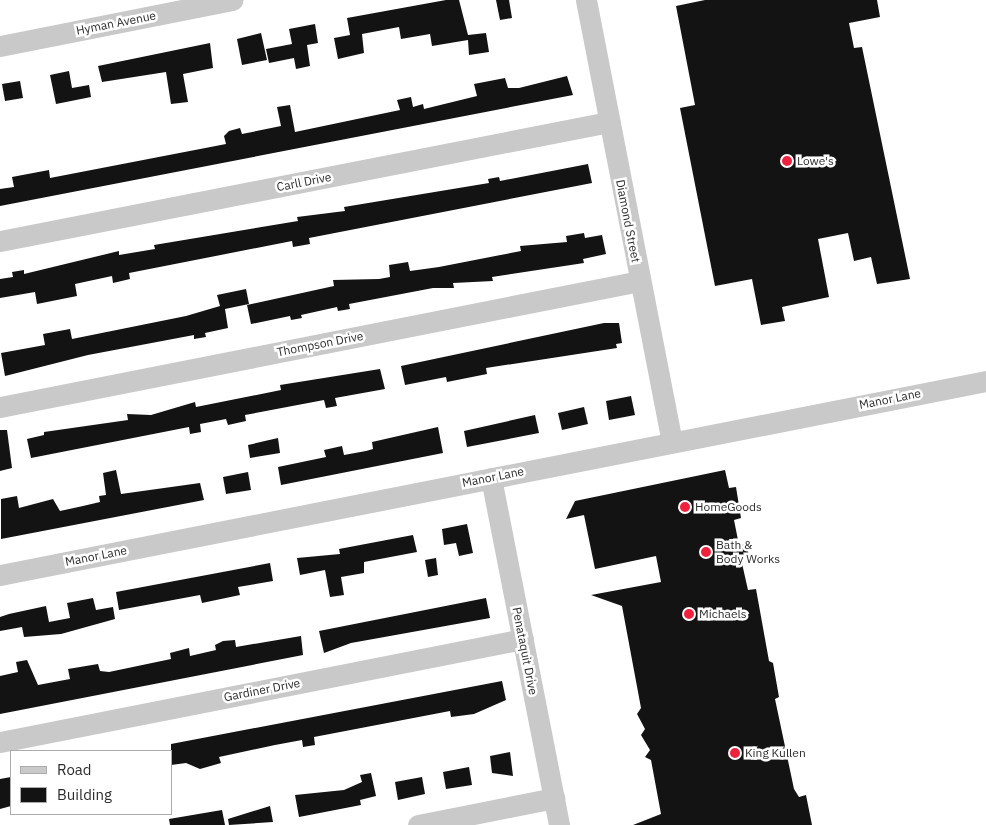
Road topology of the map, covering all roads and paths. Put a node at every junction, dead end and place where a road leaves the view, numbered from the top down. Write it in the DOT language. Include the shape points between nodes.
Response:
graph roads {
  1 [pos="232,0"];
  2 [pos="586,0"];
  3 [pos="0,46"];
  4 [pos="609,122"];
  5 [pos="0,241"];
  6 [pos="640,281"];
  7 [pos="986,381"];
  8 [pos="0,407"];
  9 [pos="672,441"];
  10 [pos="491,478"];
  11 [pos="0,575"];
  12 [pos="523,639"];
  13 [pos="0,742"];
  14 [pos="554,798"];
  15 [pos="418,825"];
  16 [pos="559,825"];
  1 -- 3 [label="street, Hyman Avenue"];
  2 -- 4 [label="street, Diamond Street"];
  4 -- 5 [label="street, Carll Drive"];
  4 -- 6 [label="street, Diamond Street"];
  6 -- 8 [label="street, Thompson Drive"];
  6 -- 9 [label="street, Diamond Street"];
  7 -- 9 [label="street, Manor Lane"];
  9 -- 10 [label="street, Manor Lane"];
  10 -- 11 [label="street, Manor Lane"];
  10 -- 12 [label="street, Penataquit Drive"];
  12 -- 13 [label="street, Gardiner Drive"];
  12 -- 14 [label="street, Penataquit Drive"];
  14 -- 15 [label="street"];
  14 -- 16 [label="street, Penataquit Drive"];
}
